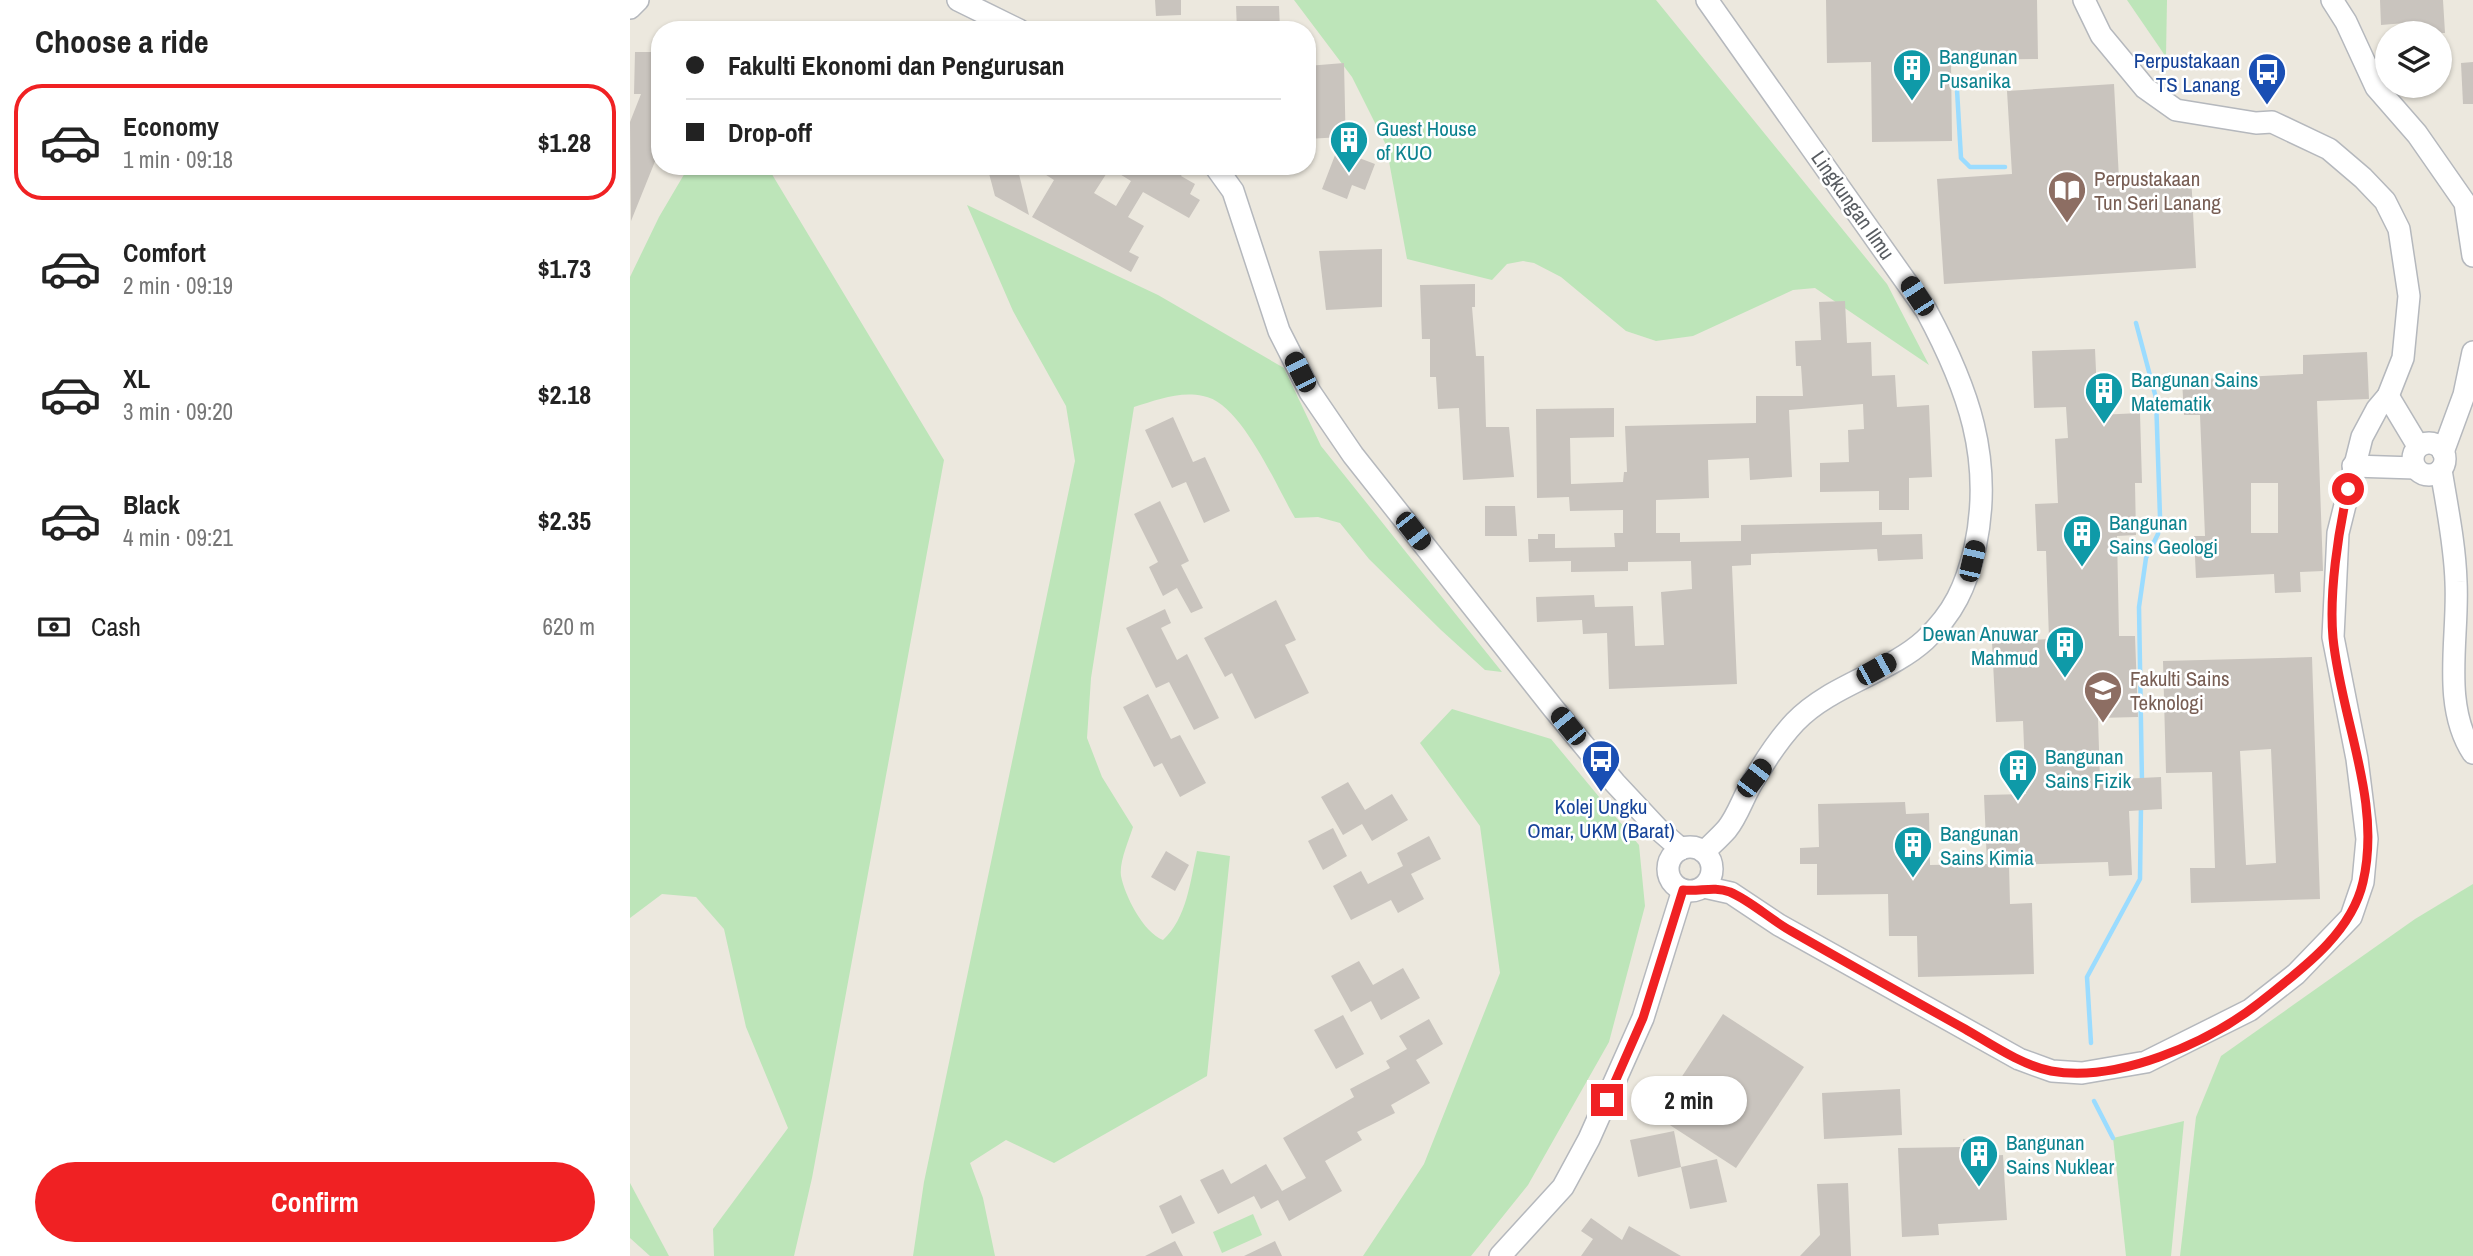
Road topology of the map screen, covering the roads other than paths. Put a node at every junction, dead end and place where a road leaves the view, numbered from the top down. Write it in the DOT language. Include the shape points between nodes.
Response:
graph roads {
  1 [pos="638,0"];
  2 [pos="958,0"];
  3 [pos="1707,0"];
  4 [pos="2084,0"];
  5 [pos="2332,0"];
  6 [pos="630,8"];
  7 [pos="1001,21"];
  8 [pos="1221,175"];
  9 [pos="2473,256"];
  10 [pos="2473,352"];
  11 [pos="2388,396"];
  12 [pos="2418,446"];
  13 [pos="2442,461"];
  14 [pos="2353,466"];
  15 [pos="2415,468"];
  16 [pos="2473,753"];
  17 [pos="1681,849"];
  18 [pos="1704,852"];
  19 [pos="1693,889"];
  20 [pos="1500,1256"];
  1 -- 6 [label="street"];
  2 -- 7 [label="street"];
  3 -- 18 [label="street, Lingkungan Ilmu" via="1927,310 1965,397 1981,461 1983,509 1963,593 1926,639 1839,689 1795,722 1727,828"];
  4 -- 11 [label="street" via="2102,35 2145,89 2176,110 2272,122 2329,149 2385,201 2399,229 2409,296 2403,358"];
  5 -- 9 [label="street" via="2376,87 2417,134 2465,204"];
  8 -- 17 [label="street" via="1233,191 1279,331 1317,402 1353,455 1586,748"];
  10 -- 13 [label="street"];
  11 -- 12 [label="street"];
  11 -- 14 [label="street" via="2362,437"];
  12 -- 13 [label="street" via="2432,443"];
  12 -- 15 [label="street" via="2413,454"];
  13 -- 15 [label="street" via="2428,475"];
  13 -- 16 [label="street" via="2456,584 2456,697"];
  14 -- 15 [label="street"];
  14 -- 19 [label="street" via="2338,533 2333,637 2365,808 2363,882 2351,917 2296,974 2250,1010 2146,1062 2099,1072 2052,1071 2019,1059 1961,1027 1779,925 1731,892"];
  17 -- 18 [label="street" via="1693,847"];
  17 -- 19 [label="street" via="1670,859 1668,874 1676,887"];
  18 -- 19 [label="street" via="1713,870"];
  19 -- 20 [label="street" via="1589,1139 1563,1187"];
}
